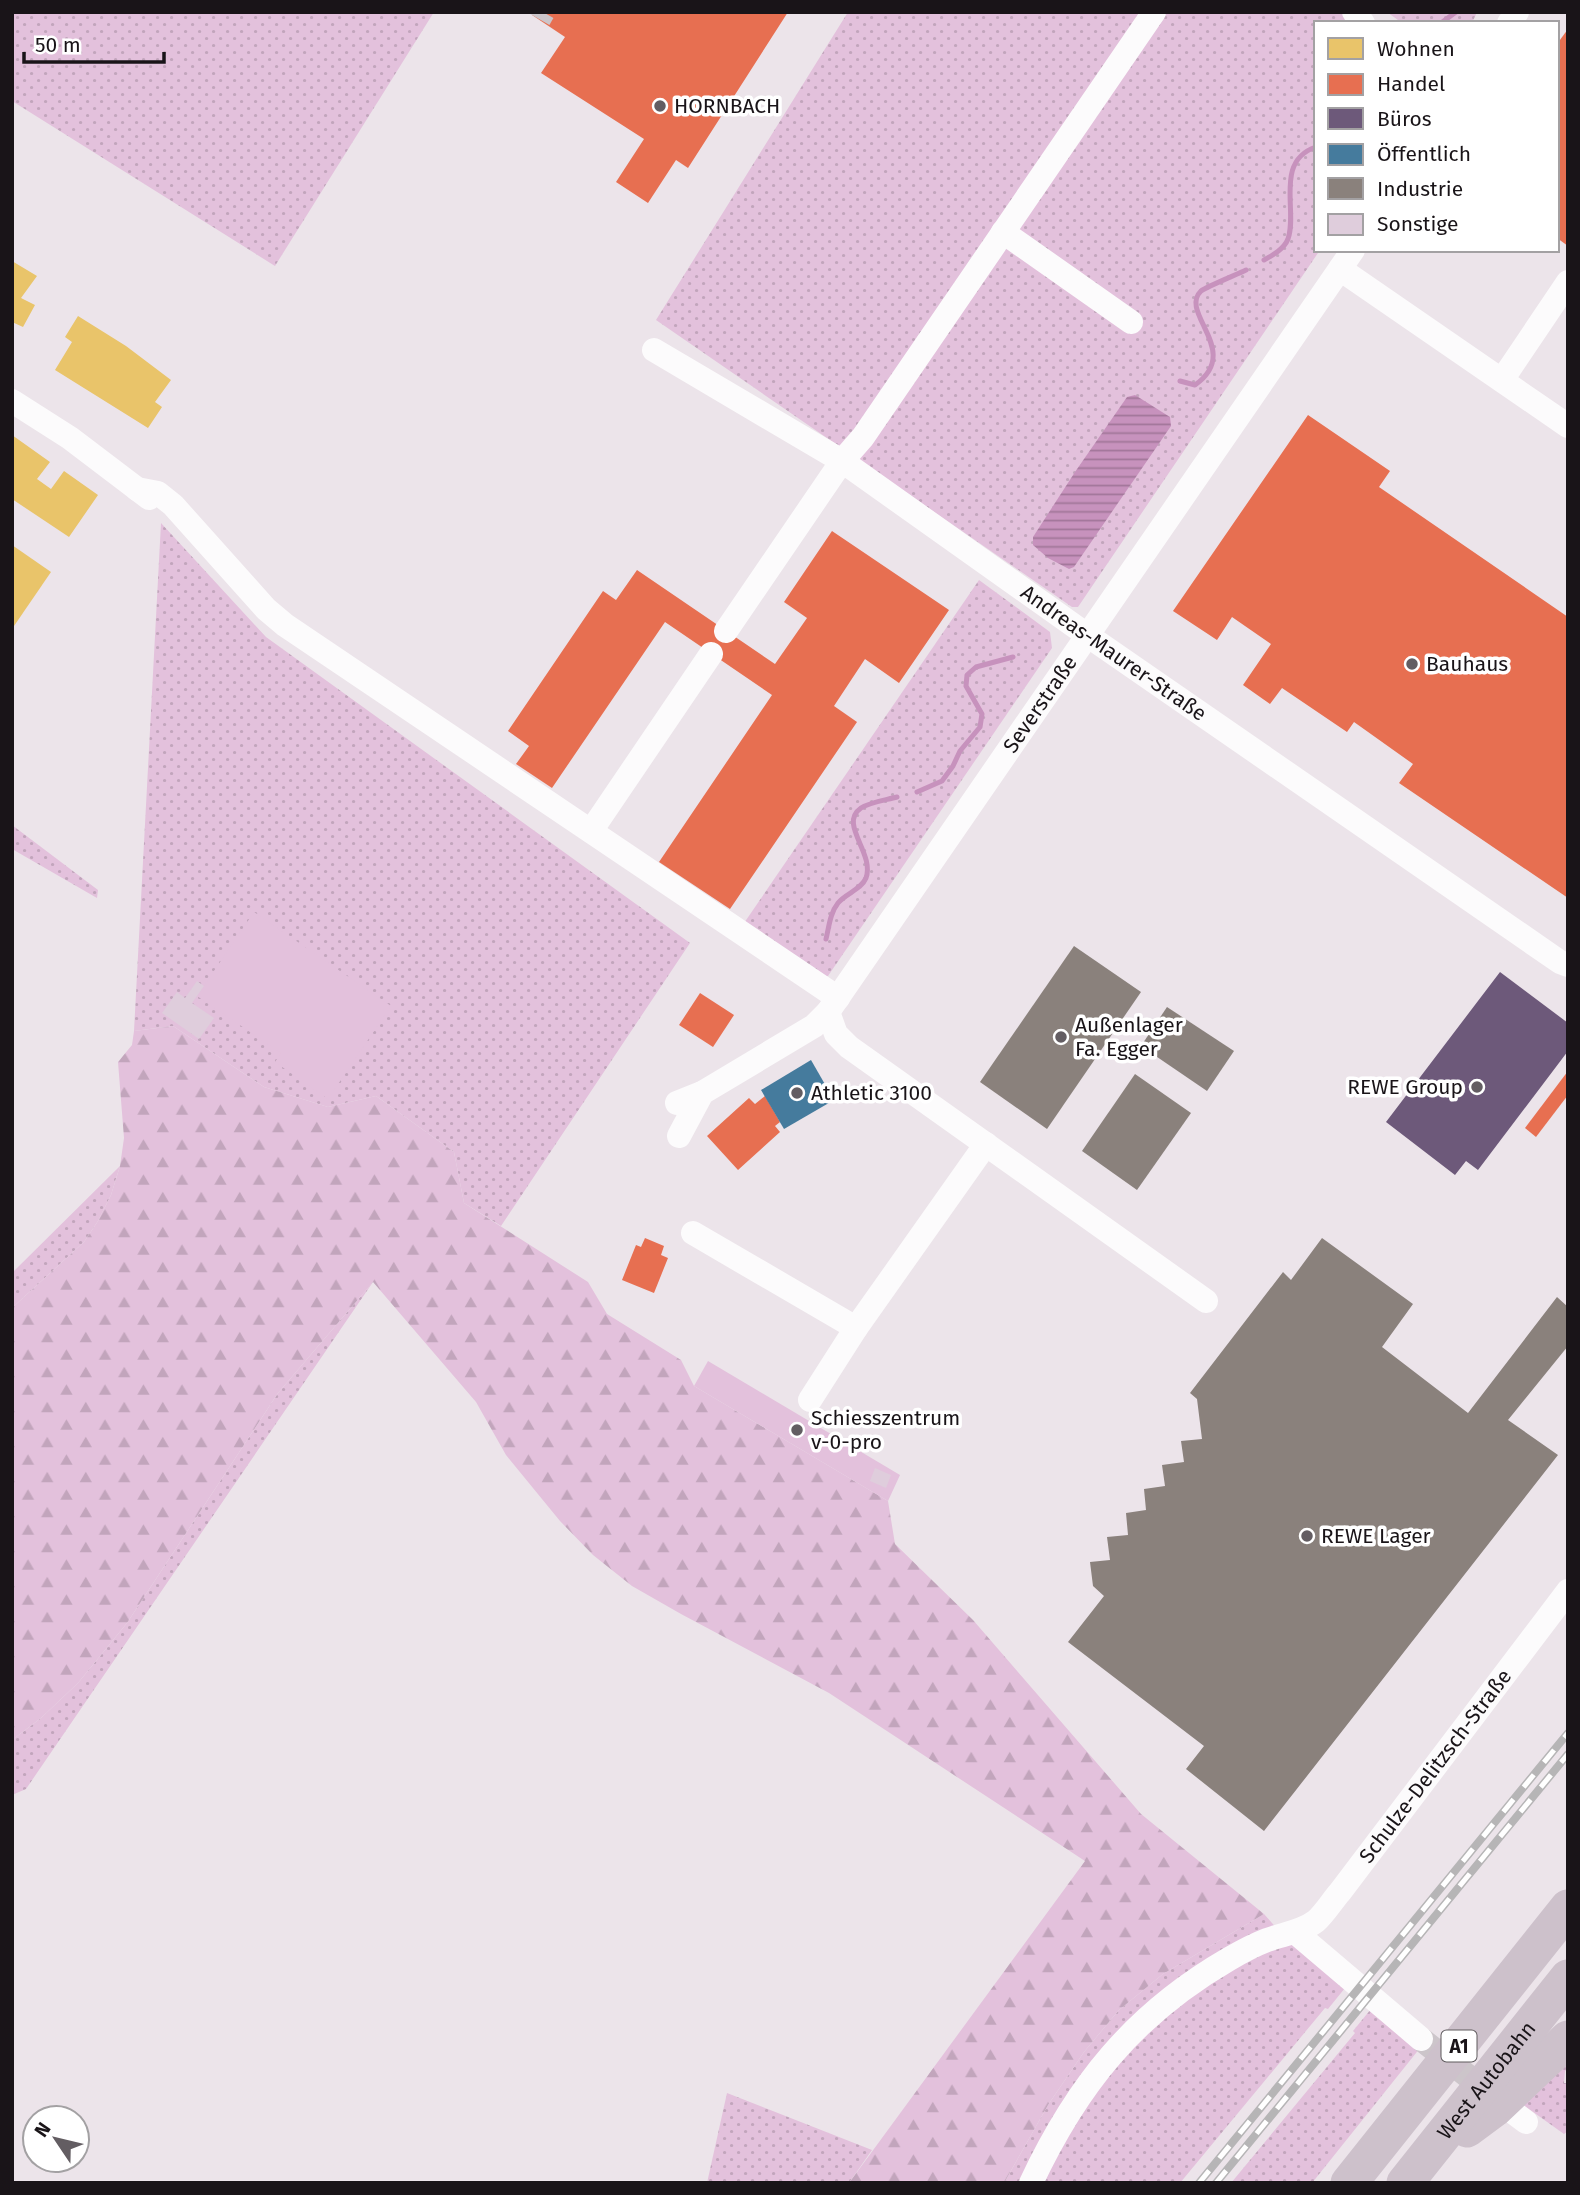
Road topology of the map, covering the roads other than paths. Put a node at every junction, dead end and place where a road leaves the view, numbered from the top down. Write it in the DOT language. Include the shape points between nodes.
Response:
graph roads {
  1 [pos="1154,12"];
  2 [pos="1003,232"];
  3 [pos="1346,260"];
  4 [pos="1568,282"];
  5 [pos="1131,322"];
  6 [pos="654,350"];
  7 [pos="1502,380"];
  8 [pos="12,401"];
  9 [pos="1568,426"];
  10 [pos="842,461"];
  11 [pos="726,631"];
  12 [pos="1087,635"];
  13 [pos="711,654"];
  14 [pos="591,831"];
  15 [pos="1568,965"];
  16 [pos="833,1005"];
  17 [pos="702,1093"];
  18 [pos="677,1103"];
  19 [pos="679,1136"];
  20 [pos="986,1144"];
  21 [pos="693,1233"];
  22 [pos="1206,1301"];
  23 [pos="856,1328"];
  24 [pos="810,1400"];
  25 [pos="1568,1591"];
  26 [pos="1568,1908"];
  27 [pos="1295,1932"];
  28 [pos="1568,1978"];
  29 [pos="1421,2039"];
  30 [pos="1568,2039"];
  31 [pos="1413,2173"];
  32 [pos="1040,2177"];
  33 [pos="1349,2183"];
  1 -- 2 [label="street"];
  2 -- 5 [label="street"];
  2 -- 10 [label="street"];
  3 -- 7 [label="street"];
  3 -- 12 [label="street, Severstraße"];
  4 -- 7 [label="street"];
  6 -- 10 [label="street, Andreas-Maurer-Straße"];
  7 -- 9 [label="street"];
  8 -- 14 [label="street" via="145,495 159,493 285,625"];
  10 -- 11 [label="street"];
  10 -- 12 [label="street, Andreas-Maurer-Straße"];
  12 -- 15 [label="street, Andreas-Maurer-Straße"];
  12 -- 16 [label="street, Severstraße"];
  13 -- 14 [label="street"];
  14 -- 16 [label="street"];
  16 -- 17 [label="street, Severstraße" via="814,1026"];
  16 -- 20 [label="street" via="836,1034 849,1047"];
  17 -- 18 [label="street, Severstraße"];
  17 -- 19 [label="street"];
  20 -- 22 [label="street"];
  20 -- 23 [label="street"];
  21 -- 23 [label="street"];
  23 -- 24 [label="street"];
  25 -- 27 [label="street, Schulze-Delitzsch-Straße" via="1340,1892 1316,1921"];
  26 -- 33 [label="highway, West Autobahn / A1"];
  27 -- 29 [label="street"];
  27 -- 32 [label="street, Schulze-Delitzsch-Straße" via="1267,1940 1202,1975 1136,2028 1080,2093 1059,2126"];
  28 -- 31 [label="highway, West Autobahn / A1"];
  30 -- 31 [label="highway" via="1494,2109"];
}
